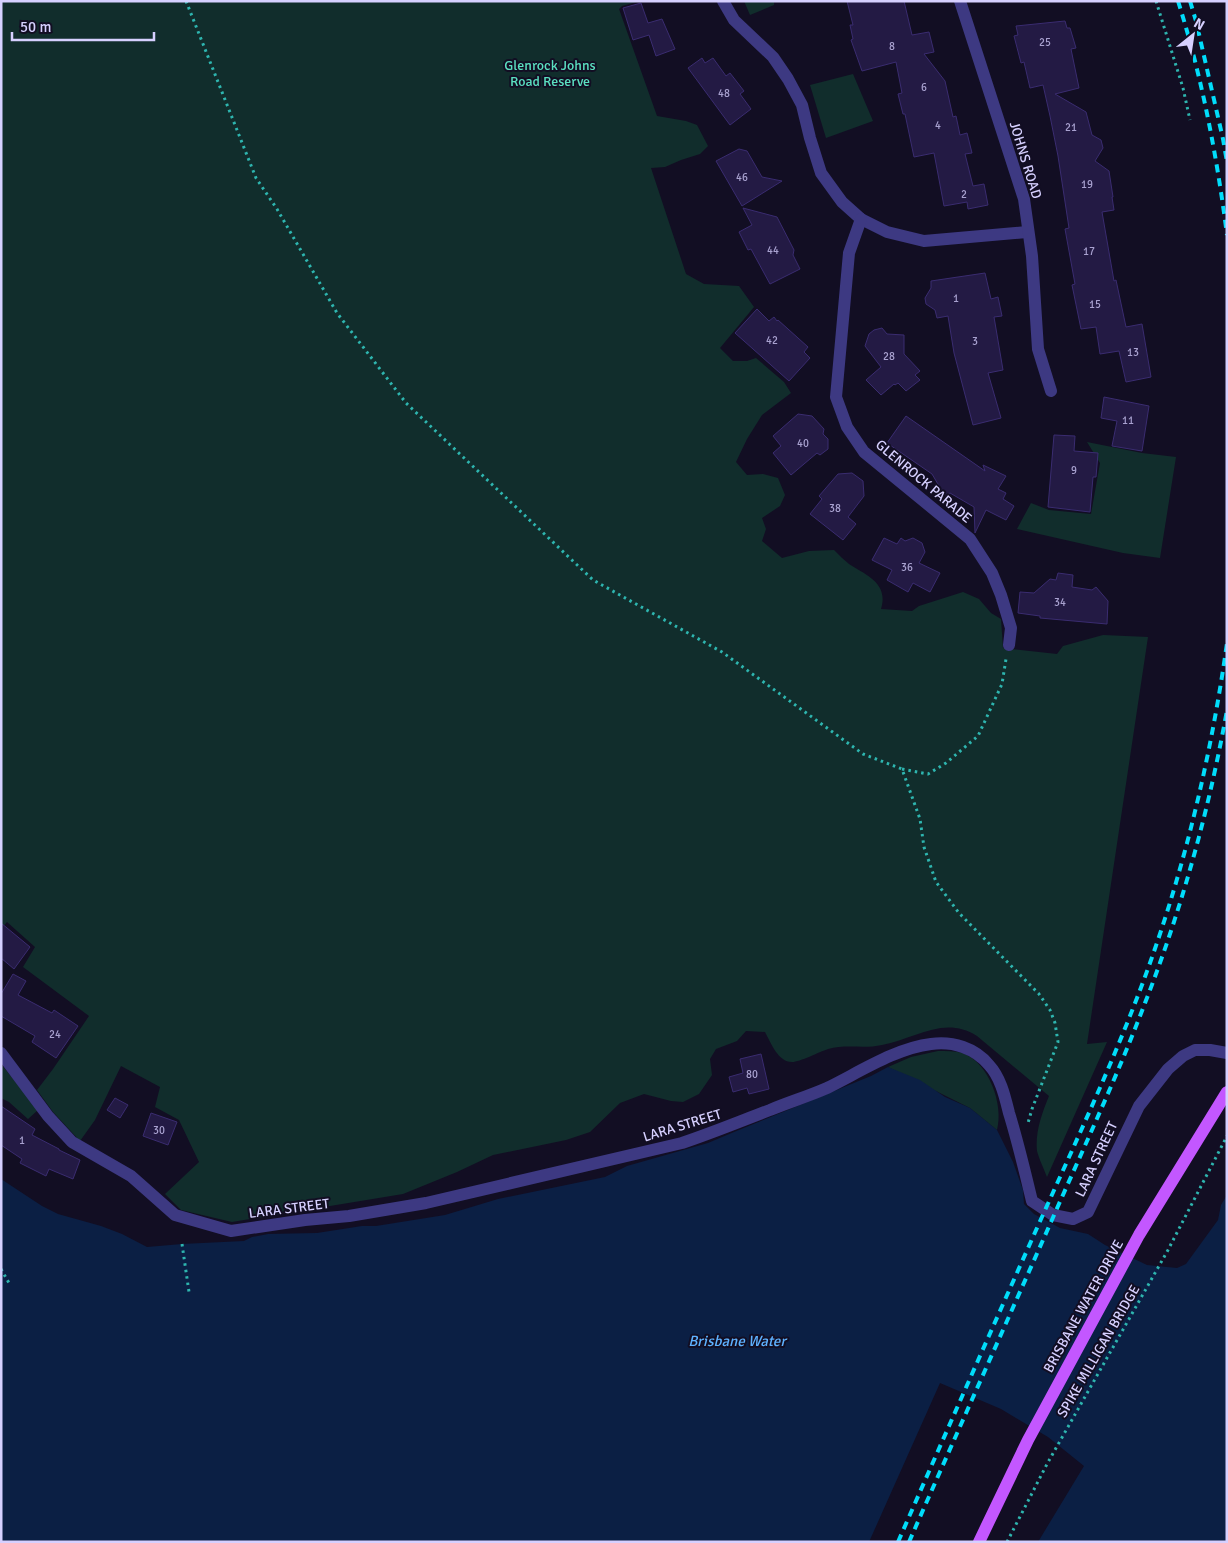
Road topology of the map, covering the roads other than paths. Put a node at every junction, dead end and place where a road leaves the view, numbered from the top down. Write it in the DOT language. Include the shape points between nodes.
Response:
graph roads {
  1 [pos="723,1"];
  2 [pos="960,1"];
  3 [pos="861,219"];
  4 [pos="1027,232"];
  5 [pos="1051,391"];
  6 [pos="1009,645"];
  7 [pos="1,1053"];
  8 [pos="1227,1053"];
  9 [pos="1227,1092"];
  10 [pos="979,1542"];
  1 -- 3 [label="street" via="734,20 773,57 788,79 802,105 821,173 842,202"];
  2 -- 4 [label="street, JOHNS ROAD" via="1024,200"];
  3 -- 4 [label="street" via="887,232 924,241"];
  3 -- 6 [label="street, GLENROCK PARADE" via="849,252 836,397 847,427 864,452 970,539 992,572 1001,595 1011,628"];
  4 -- 5 [label="street, JOHNS ROAD" via="1032,256 1038,349"];
  7 -- 8 [label="street, LARA STREET" via="48,1116 72,1142 131,1176 175,1215 231,1231 426,1203 682,1143 827,1088 865,1067 931,1044 955,1044 969,1049 991,1066 1002,1087 1032,1201 1053,1215 1073,1219 1088,1212 1139,1106 1168,1069 1195,1050"];
  9 -- 10 [label="main road, BRISBANE WATER DRIVE" via="1139,1235 1028,1440"];
}
